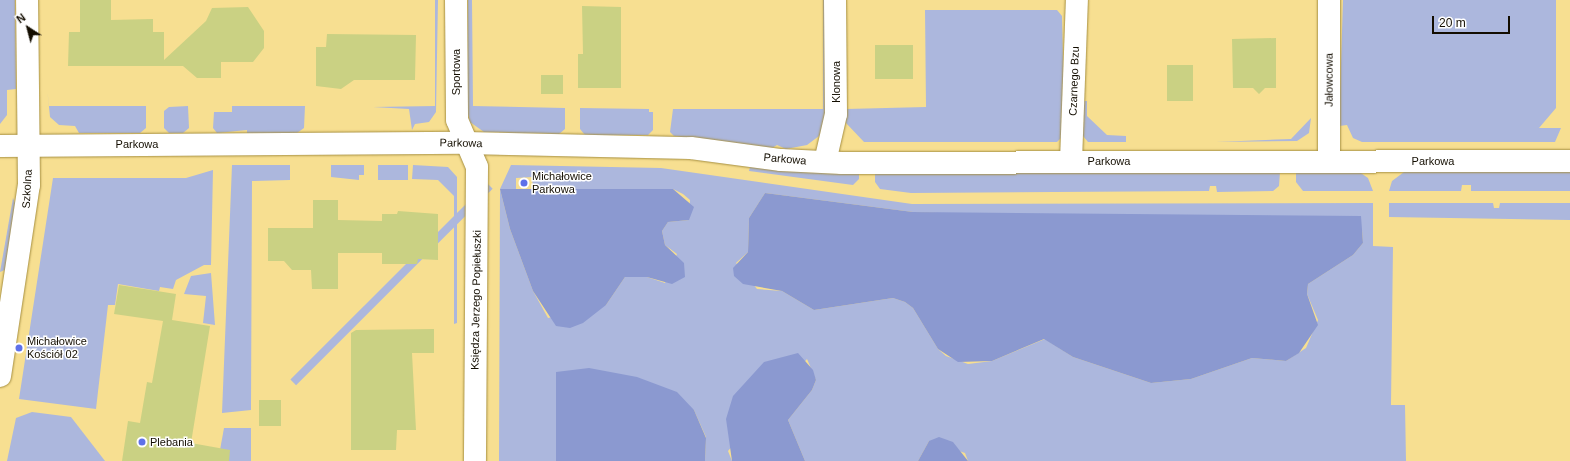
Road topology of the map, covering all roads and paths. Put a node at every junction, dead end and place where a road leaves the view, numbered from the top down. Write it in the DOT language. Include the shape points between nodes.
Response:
graph roads {
  1 [pos="27,0"];
  2 [pos="456,0"];
  3 [pos="835,0"];
  4 [pos="1077,0"];
  5 [pos="1329,0"];
  6 [pos="465,143"];
  7 [pos="28,145"];
  8 [pos="0,146"];
  9 [pos="1329,160"];
  10 [pos="1071,161"];
  11 [pos="1570,161"];
  12 [pos="825,162"];
  13 [pos="0,376"];
  14 [pos="475,461"];
  1 -- 7 [label="street, Szkolna"];
  2 -- 6 [label="street, Sportowa" via="456,120"];
  3 -- 12 [label="street, Klonowa" via="836,114"];
  4 -- 10 [label="street, Czarnego Bzu"];
  5 -- 9 [label="street, Jałowcowa"];
  6 -- 7 [label="street, Parkowa"];
  6 -- 12 [label="street, Parkowa" via="691,148"];
  6 -- 14 [label="street, Księdza Jerzego Popiełuszki" via="477,167"];
  7 -- 8 [label="street, Parkowa"];
  7 -- 13 [label="street, Szkolna" via="26,210"];
  9 -- 10 [label="street, Parkowa"];
  9 -- 11 [label="street, Parkowa"];
  10 -- 12 [label="street, Parkowa"];
}
